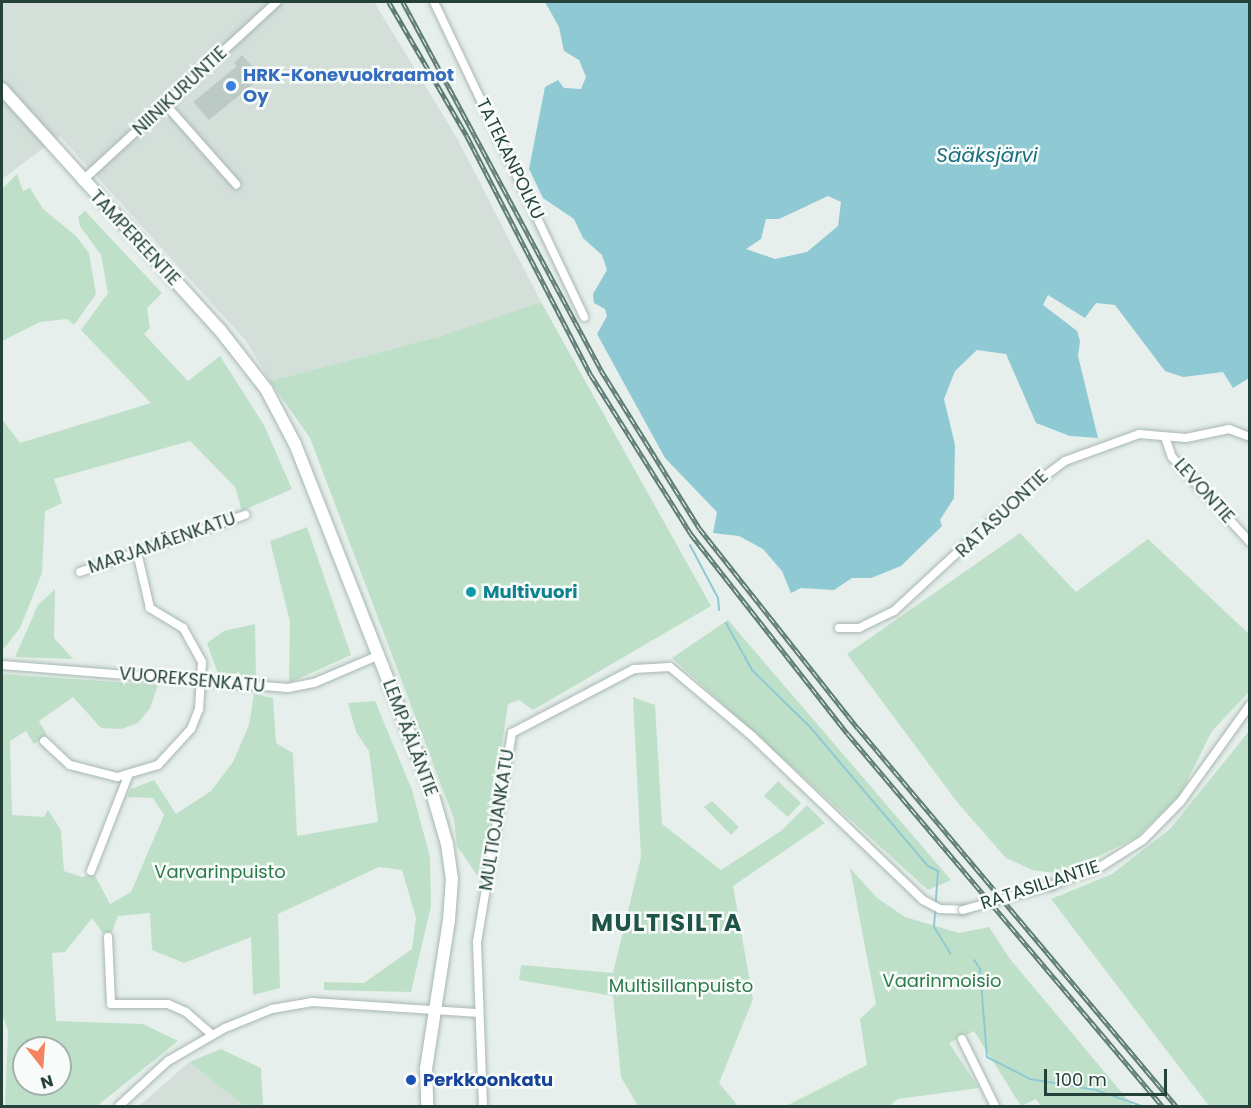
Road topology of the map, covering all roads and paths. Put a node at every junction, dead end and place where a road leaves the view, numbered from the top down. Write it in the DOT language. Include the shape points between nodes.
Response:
graph roads {
  1 [pos="278,2"];
  2 [pos="434,2"];
  3 [pos="2,89"];
  4 [pos="166,105"];
  5 [pos="82,181"];
  6 [pos="236,184"];
  7 [pos="584,317"];
  8 [pos="266,389"];
  9 [pos="1165,437"];
  10 [pos="1250,437"];
  11 [pos="244,515"];
  12 [pos="1250,542"];
  13 [pos="137,552"];
  14 [pos="80,572"];
  15 [pos="839,628"];
  16 [pos="377,656"];
  17 [pos="2,665"];
  18 [pos="204,681"];
  19 [pos="1250,705"];
  20 [pos="44,741"];
  21 [pos="128,776"];
  22 [pos="856,839"];
  23 [pos="91,871"];
  24 [pos="108,937"];
  25 [pos="434,1009"];
  26 [pos="476,1013"];
  27 [pos="212,1035"];
  28 [pos="962,1040"];
  29 [pos="119,1107"];
  30 [pos="427,1107"];
  31 [pos="483,1107"];
  32 [pos="995,1107"];
  1 -- 4 [label="street, NIINIKURUNTIE"];
  2 -- 7 [label="street, TATEKANPOLKU"];
  3 -- 5 [label="main road, TAMPEREENTIE"];
  4 -- 5 [label="street, NIINIKURUNTIE"];
  4 -- 6 [label="street"];
  5 -- 8 [label="main road, TAMPEREENTIE" via="220,330"];
  8 -- 16 [label="main road, LEMPÄÄLÄNTIE" via="295,444"];
  9 -- 10 [label="street, RATASUONTIE" via="1186,438 1229,429"];
  9 -- 12 [label="street, LEVONTIE" via="1172,457"];
  9 -- 15 [label="street, RATASUONTIE" via="1139,434 1053,467 894,611 858,628"];
  11 -- 13 [label="street, MARJAMÄENKATU"];
  13 -- 14 [label="street, MARJAMÄENKATU"];
  13 -- 18 [label="street" via="150,608 189,635 200,654"];
  16 -- 18 [label="street, VUOREKSENKATU" via="296,687"];
  16 -- 25 [label="main road, LEMPÄÄLÄNTIE" via="431,789 451,862 449,920"];
  17 -- 18 [label="street, VUOREKSENKATU"];
  18 -- 21 [label="street" via="196,718 182,744 158,765"];
  19 -- 22 [label="street, RATASILLANTIE, bridge" via="1223,736 1182,801 1143,840 1100,867 1052,885 963,910 940,909 922,900"];
  20 -- 21 [label="street" via="64,760 87,772"];
  21 -- 23 [label="street"];
  22 -- 26 [label="street, MULTIOJANKATU" via="752,736 670,667 634,669 512,733 477,942"];
  24 -- 27 [label="street" via="111,1004 168,1004 186,1012"];
  25 -- 26 [label="street"];
  25 -- 27 [label="street" via="302,1003 245,1018"];
  25 -- 30 [label="main road, LEMPÄÄLÄNTIE"];
  26 -- 31 [label="street, MULTIOJANKATU"];
  27 -- 29 [label="street" via="168,1061"];
  28 -- 32 [label="street"];
}
